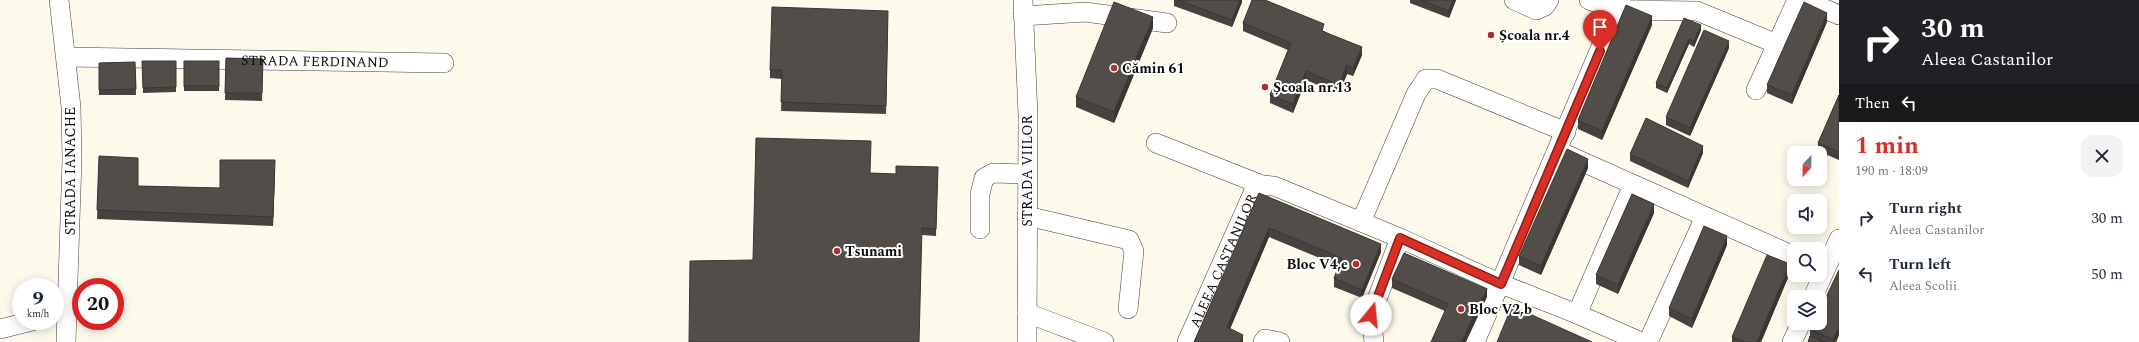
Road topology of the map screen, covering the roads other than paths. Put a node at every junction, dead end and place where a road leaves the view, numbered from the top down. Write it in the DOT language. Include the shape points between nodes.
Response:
graph roads {
  1 [pos="59,0"];
  2 [pos="1514,0"];
  3 [pos="1549,0"];
  4 [pos="1590,0"];
  5 [pos="1797,0"];
  6 [pos="1804,0"];
  7 [pos="1619,5"];
  8 [pos="1023,8"];
  9 [pos="1839,15"];
  10 [pos="1167,23"];
  11 [pos="1777,44"];
  12 [pos="66,58"];
  13 [pos="444,63"];
  14 [pos="1756,90"];
  15 [pos="1566,132"];
  16 [pos="1156,143"];
  17 [pos="1558,150"];
  18 [pos="1027,174"];
  19 [pos="1262,185"];
  20 [pos="1633,185"];
  21 [pos="1028,216"];
  22 [pos="1705,217"];
  23 [pos="1361,222"];
  24 [pos="980,229"];
  25 [pos="1400,238"];
  26 [pos="1839,239"];
  27 [pos="1787,253"];
  28 [pos="1829,264"];
  29 [pos="64,278"];
  30 [pos="1501,284"];
  31 [pos="1816,290"];
  32 [pos="1128,309"];
  33 [pos="1027,313"];
  34 [pos="1577,314"];
  35 [pos="12,326"];
  36 [pos="0,329"];
  37 [pos="64,330"];
  38 [pos="1798,330"];
  39 [pos="66,342"];
  40 [pos="1027,342"];
  41 [pos="1104,342"];
  42 [pos="1187,342"];
  43 [pos="1263,342"];
  44 [pos="1280,342"];
  45 [pos="1374,342"];
  46 [pos="1475,342"];
  47 [pos="1641,342"];
  48 [pos="1648,342"];
  49 [pos="1792,342"];
  1 -- 12 [label="street, STRADA IANACHE"];
  2 -- 3 [label="street" via="1536,10 1545,6"];
  4 -- 7 [label="street"];
  5 -- 11 [label="street"];
  6 -- 9 [label="street"];
  7 -- 11 [label="street" via="1697,11"];
  7 -- 15 [label="street"];
  8 -- 10 [label="street" via="1085,12"];
  8 -- 18 [label="street, STRADA VIILOR" via="1028,115"];
  11 -- 14 [label="street"];
  12 -- 13 [label="street, STRADA FERDINAND"];
  12 -- 29 [label="street, STRADA IANACHE" via="72,159"];
  15 -- 17 [label="street"];
  15 -- 23 [label="street" via="1438,79 1426,79 1416,94"];
  16 -- 19 [label="street"];
  17 -- 20 [label="street"];
  17 -- 30 [label="street"];
  18 -- 21 [label="street, STRADA VIILOR"];
  18 -- 24 [label="street" via="993,173 984,178 980,194"];
  19 -- 23 [label="street, ALEEA CASTANILOR" via="1274,186"];
  19 -- 42 [label="street, ALEEA CASTANILOR" via="1253,192"];
  20 -- 22 [label="street"];
  20 -- 34 [label="street"];
  21 -- 32 [label="street" via="1129,240 1134,251"];
  21 -- 33 [label="street, STRADA VIILOR"];
  22 -- 27 [label="street"];
  22 -- 48 [label="street"];
  23 -- 25 [label="street, ALEEA CASTANILOR"];
  25 -- 30 [label="street, ALEEA CASTANILOR"];
  25 -- 45 [label="street" via="1371,315"];
  26 -- 28 [label="street"];
  28 -- 31 [label="street"];
  30 -- 34 [label="street, ALEEA CASTANILOR"];
  30 -- 46 [label="street"];
  33 -- 40 [label="street, STRADA VIILOR"];
  33 -- 41 [label="street"];
  34 -- 47 [label="street, ALEEA CASTANILOR"];
  35 -- 36 [label="street"];
  37 -- 39 [label="street, STRADA IANACHE"];
  38 -- 49 [label="street"];
  43 -- 44 [label="street" via="1266,339"];
}
